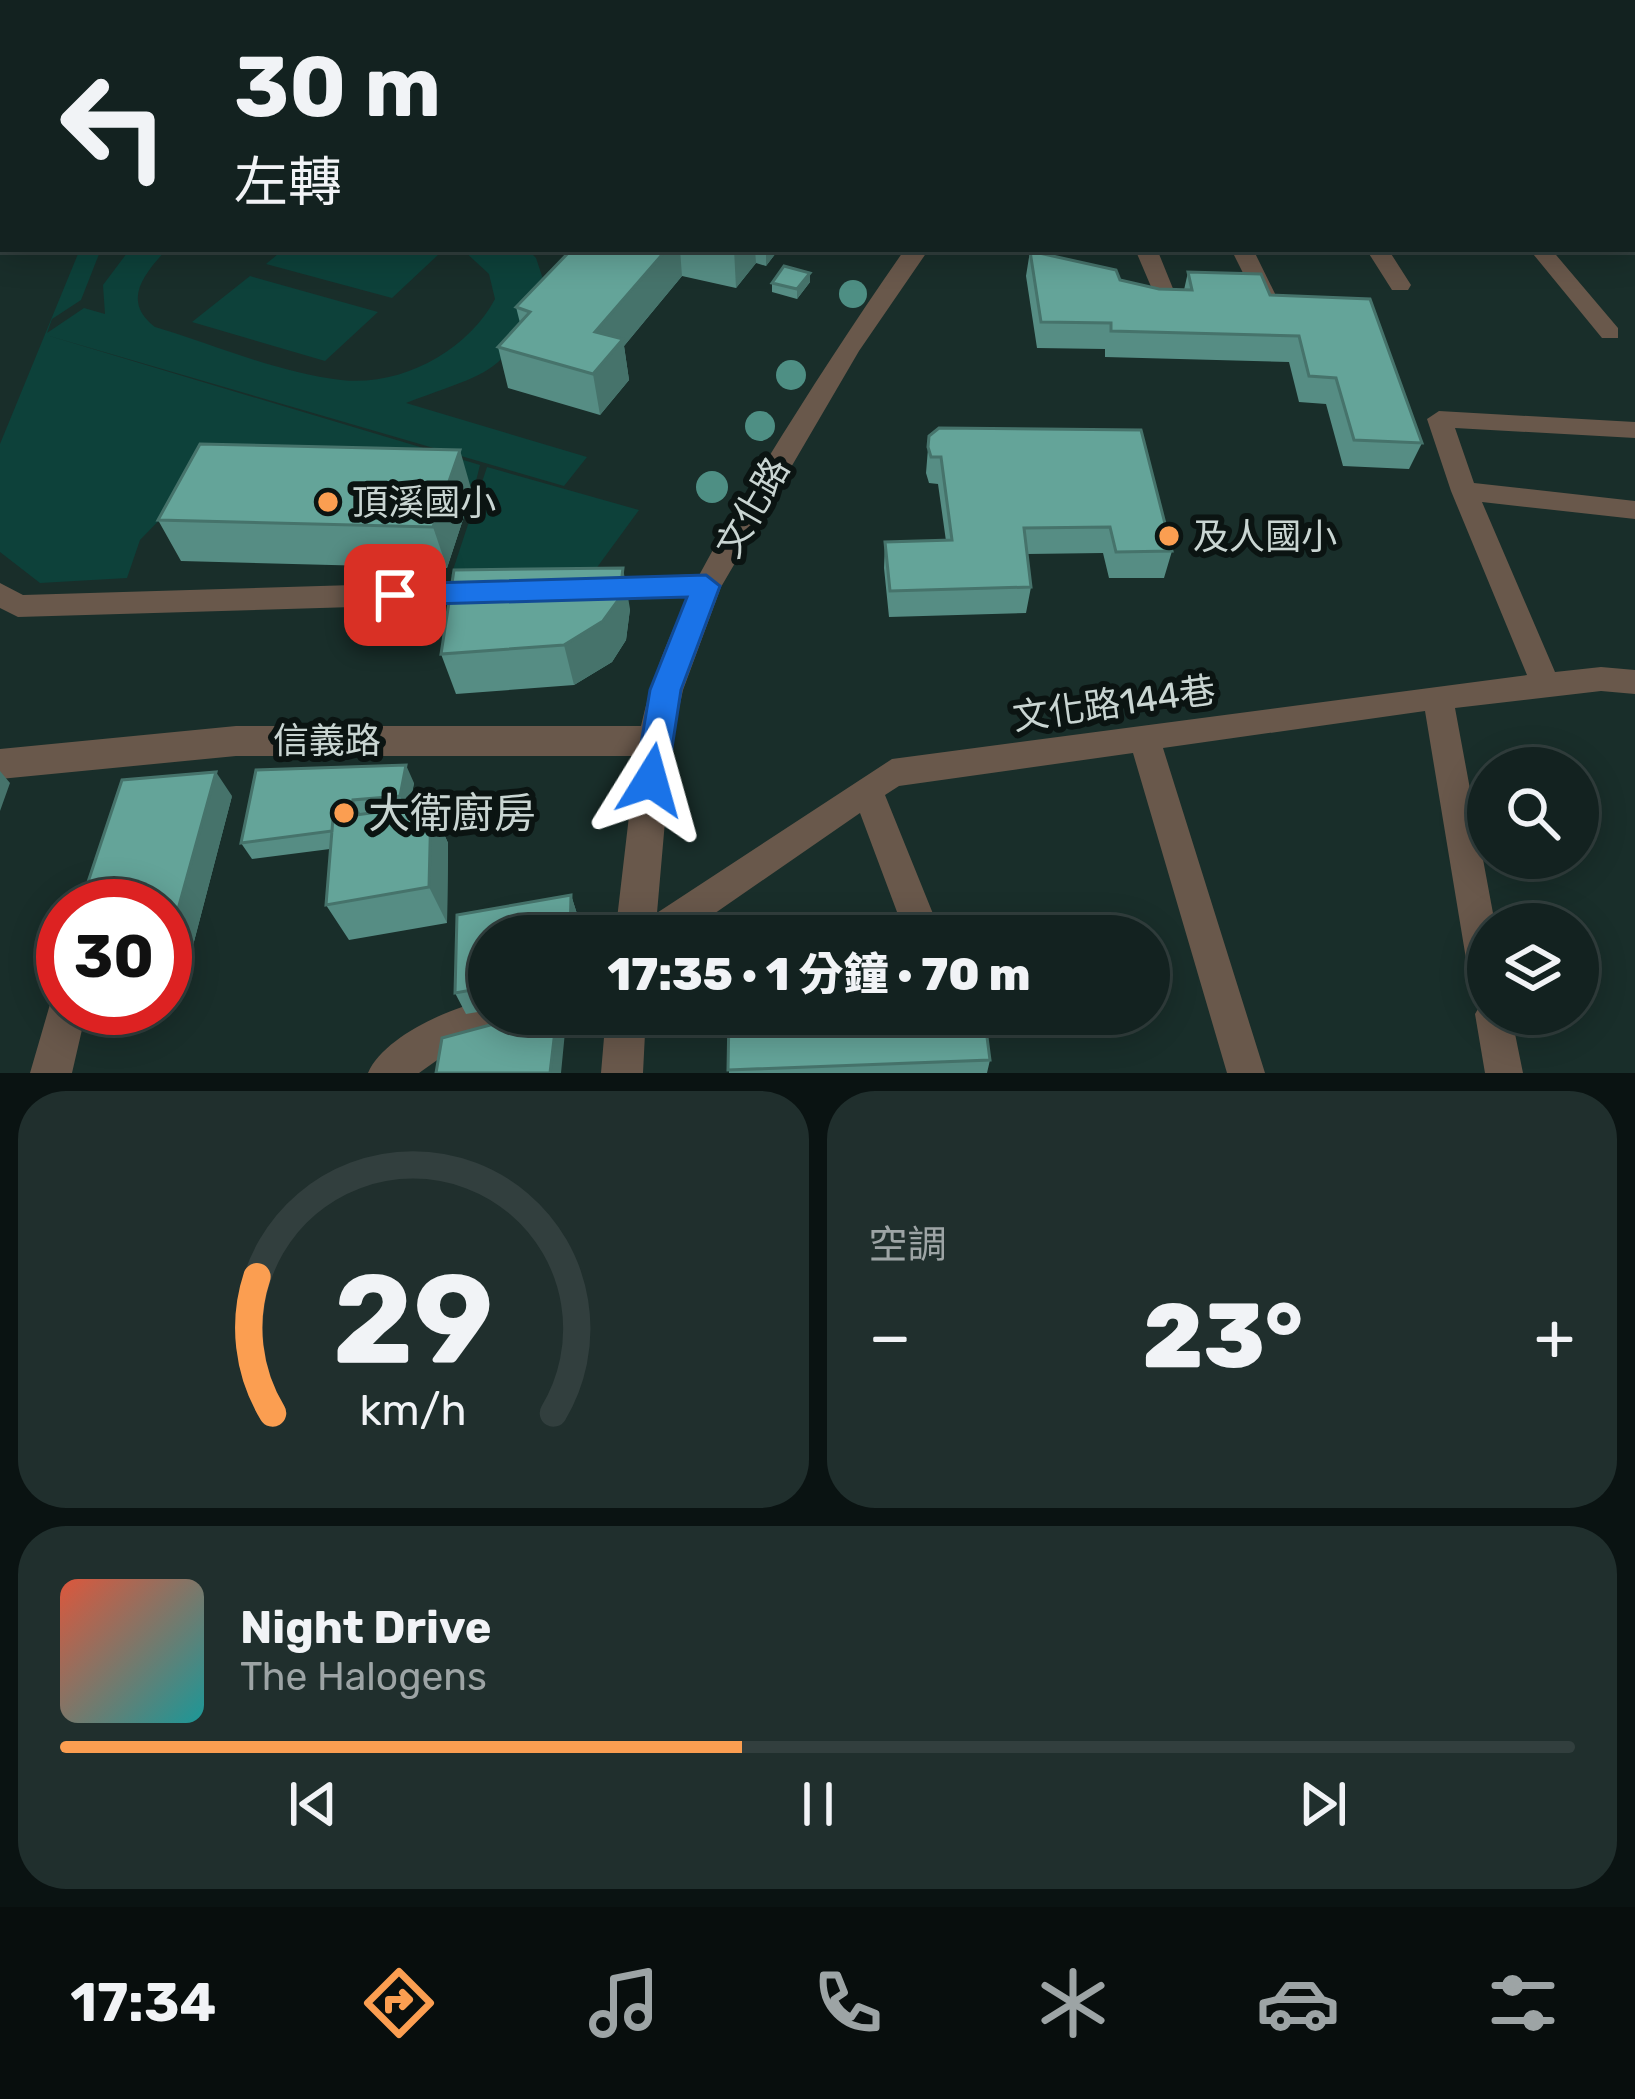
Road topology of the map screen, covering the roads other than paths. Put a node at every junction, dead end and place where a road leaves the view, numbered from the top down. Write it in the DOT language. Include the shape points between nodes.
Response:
graph roads {
  1 [pos="915,252"];
  2 [pos="1147,252"];
  3 [pos="1243,252"];
  4 [pos="1379,252"];
  5 [pos="1542,252"];
  6 [pos="1400,285"];
  7 [pos="1163,291"];
  8 [pos="1270,306"];
  9 [pos="1610,333"];
  10 [pos="1635,430"];
  11 [pos="1464,491"];
  12 [pos="1635,510"];
  13 [pos="706,586"];
  14 [pos="563,590"];
  15 [pos="515,591"];
  16 [pos="0,593"];
  17 [pos="1635,682"];
  18 [pos="1547,686"];
  19 [pos="1438,697"];
  20 [pos="1144,738"];
  21 [pos="655,741"];
  22 [pos="140,752"];
  23 [pos="0,764"];
  24 [pos="868,790"];
  25 [pos="128,796"];
  26 [pos="1474,903"];
  27 [pos="637,915"];
  28 [pos="683,915"];
  29 [pos="916,915"];
  30 [pos="468,1022"];
  31 [pos="60,1035"];
  32 [pos="625,1035"];
  33 [pos="1497,1035"];
  34 [pos="51,1073"];
  35 [pos="387,1073"];
  36 [pos="622,1073"];
  37 [pos="1246,1073"];
  38 [pos="1504,1073"];
  1 -- 13 [label="street, 文化路"];
  2 -- 7 [label="lane"];
  3 -- 8 [label="lane"];
  4 -- 6 [label="lane"];
  5 -- 9 [label="lane"];
  10 -- 11 [label="lane" via="1439,419"];
  11 -- 12 [label="lane"];
  11 -- 18 [label="lane"];
  13 -- 14 [label="lane"];
  13 -- 21 [label="street, 文化路"];
  15 -- 16 [label="lane" via="17,606"];
  17 -- 18 [label="lane, 文化路144巷"];
  18 -- 19 [label="lane, 文化路144巷"];
  19 -- 20 [label="lane, 文化路144巷"];
  19 -- 26 [label="lane"];
  20 -- 24 [label="lane, 文化路144巷" via="892,773"];
  20 -- 37 [label="lane"];
  21 -- 22 [label="street, 信義路" via="236,740"];
  21 -- 27 [label="street, 文化路"];
  22 -- 23 [label="street, 信義路"];
  22 -- 25 [label="street"];
  24 -- 28 [label="lane, 文化路144巷"];
  24 -- 29 [label="lane"];
  30 -- 35 [label="lane"];
  31 -- 34 [label="street"];
  32 -- 36 [label="street"];
  33 -- 38 [label="lane"];
}
